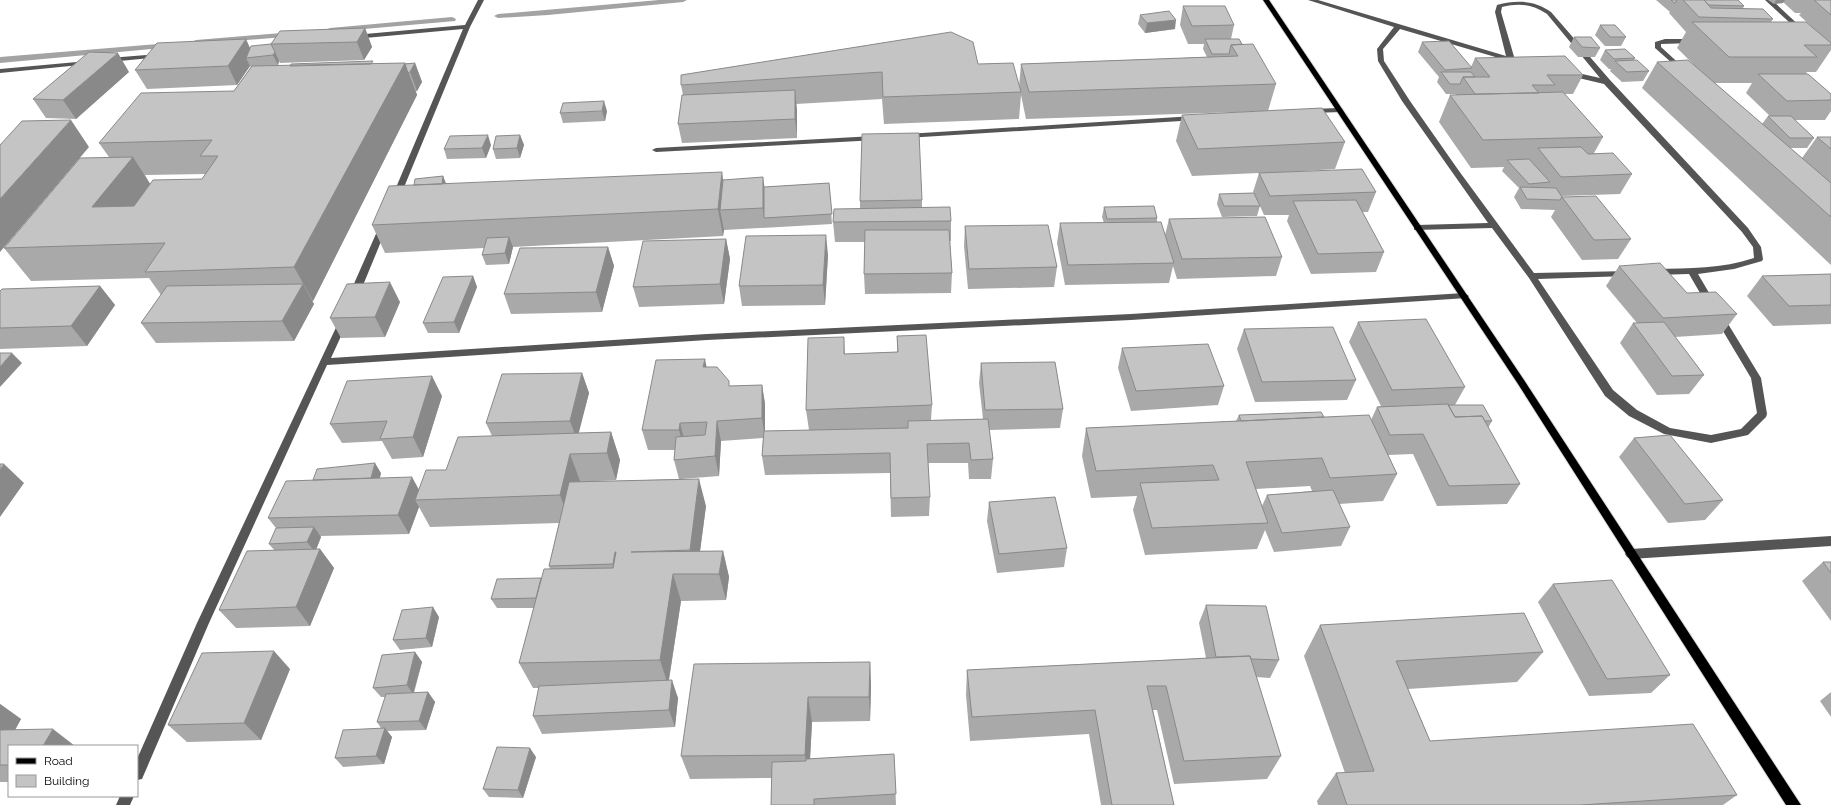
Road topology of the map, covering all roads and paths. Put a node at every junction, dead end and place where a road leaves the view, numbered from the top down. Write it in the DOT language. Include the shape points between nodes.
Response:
graph roads {
  1 [pos="482,0"];
  2 [pos="1266,0"];
  3 [pos="1311,0"];
  4 [pos="1768,0"];
  5 [pos="467,27"];
  6 [pos="1398,27"];
  7 [pos="348,38"];
  8 [pos="1810,38"];
  9 [pos="1702,41"];
  10 [pos="166,55"];
  11 [pos="103,61"];
  12 [pos="95,62"];
  13 [pos="0,71"];
  14 [pos="1563,72"];
  15 [pos="1691,78"];
  16 [pos="1608,82"];
  17 [pos="1339,110"];
  18 [pos="1299,112"];
  19 [pos="1204,118"];
  20 [pos="656,150"];
  21 [pos="393,203"];
  22 [pos="387,218"];
  23 [pos="1495,226"];
  24 [pos="1417,228"];
  25 [pos="1692,271"];
  26 [pos="1532,276"];
  27 [pos="1464,296"];
  28 [pos="325,362"];
  29 [pos="1831,541"];
  30 [pos="1631,554"];
  31 [pos="138,772"];
  32 [pos="1794,805"];
  1 -- 5 [label="street"];
  2 -- 17 [label="main road"];
  3 -- 6 [label="street"];
  4 -- 8 [label="street"];
  5 -- 7 [label="street"];
  5 -- 21 [label="street"];
  6 -- 16 [label="street" via="1515,61 1498,12 1499,6 1510,2 1532,3 1549,13"];
  6 -- 23 [label="street" via="1380,49 1381,60 1406,101"];
  9 -- 15 [label="street" via="1657,43 1658,48"];
  10 -- 11 [label="street"];
  12 -- 13 [label="street"];
  14 -- 16 [label="street"];
  16 -- 25 [label="street" via="1745,230 1757,247 1759,259 1746,265"];
  17 -- 18 [label="street"];
  17 -- 24 [label="main road"];
  19 -- 20 [label="street"];
  22 -- 28 [label="street"];
  23 -- 24 [label="street"];
  23 -- 26 [label="street"];
  24 -- 27 [label="main road"];
  25 -- 26 [label="street"];
  25 -- 26 [label="street" via="1756,378 1762,414 1744,432 1712,439 1668,431 1633,413 1609,393"];
  27 -- 28 [label="street" via="1139,316 707,337"];
  27 -- 30 [label="main road"];
  28 -- 31 [label="street" via="203,623"];
  29 -- 30 [label="street"];
  30 -- 32 [label="main road"];
}
